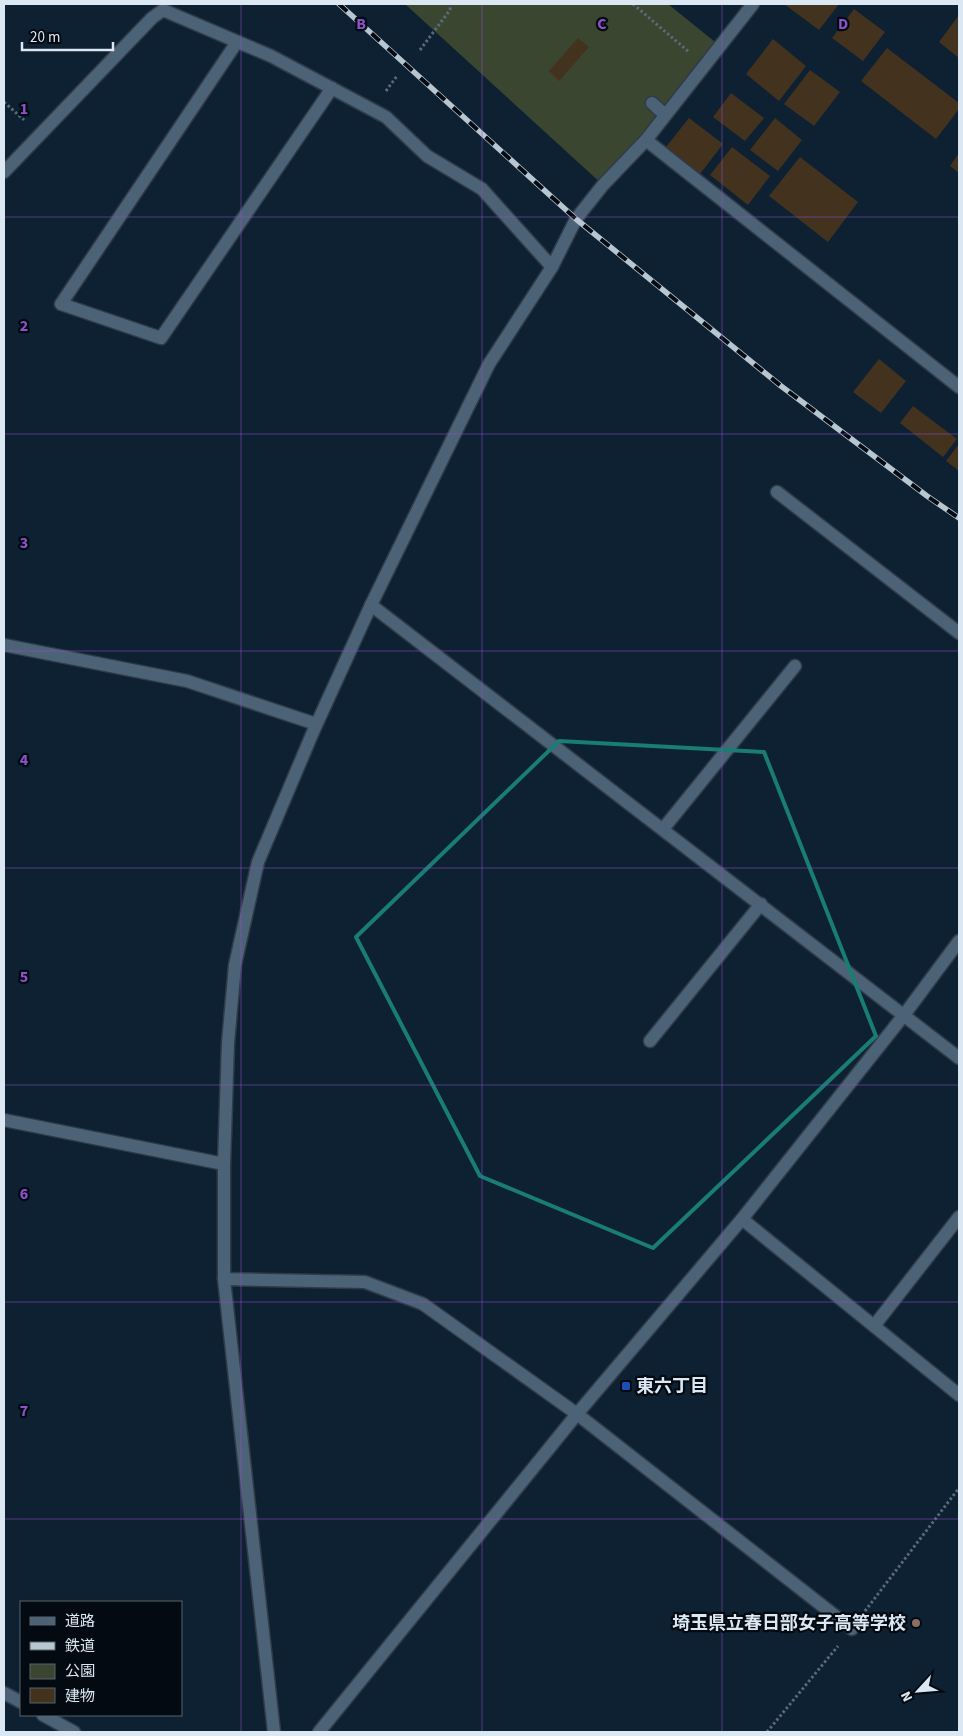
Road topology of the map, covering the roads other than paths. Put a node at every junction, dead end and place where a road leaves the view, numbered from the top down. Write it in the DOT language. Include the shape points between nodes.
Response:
graph roads {
  1 [pos="753,4"];
  2 [pos="237,42"];
  3 [pos="332,88"];
  4 [pos="652,103"];
  5 [pos="665,115"];
  6 [pos="646,140"];
  7 [pos="4,172"];
  8 [pos="552,267"];
  9 [pos="959,387"];
  10 [pos="777,492"];
  11 [pos="371,605"];
  12 [pos="959,633"];
  13 [pos="4,645"];
  14 [pos="795,666"];
  15 [pos="316,724"];
  16 [pos="663,829"];
  17 [pos="760,904"];
  18 [pos="959,941"];
  19 [pos="904,1015"];
  20 [pos="650,1041"];
  21 [pos="959,1058"];
  22 [pos="4,1120"];
  23 [pos="224,1164"];
  24 [pos="959,1217"];
  25 [pos="742,1218"];
  26 [pos="224,1280"];
  27 [pos="874,1326"];
  28 [pos="959,1395"];
  29 [pos="578,1414"];
  30 [pos="852,1629"];
  31 [pos="4,1698"];
  32 [pos="20,1702"];
  33 [pos="45,1716"];
  34 [pos="74,1732"];
  35 [pos="274,1732"];
  36 [pos="319,1732"];
  1 -- 5 [label="street"];
  2 -- 3 [label="street"];
  2 -- 3 [label="street" via="62,304 161,338"];
  2 -- 7 [label="street" via="163,10"];
  3 -- 8 [label="street" via="386,117 426,156 482,188"];
  4 -- 5 [label="street"];
  5 -- 6 [label="street"];
  6 -- 8 [label="street" via="576,219"];
  6 -- 9 [label="street"];
  8 -- 11 [label="street" via="489,364"];
  10 -- 12 [label="street"];
  11 -- 15 [label="street"];
  11 -- 16 [label="street"];
  13 -- 15 [label="street" via="187,681"];
  14 -- 16 [label="street"];
  15 -- 23 [label="street" via="258,862 235,965 228,1043"];
  16 -- 17 [label="street"];
  17 -- 19 [label="street"];
  17 -- 20 [label="street"];
  18 -- 19 [label="street"];
  19 -- 21 [label="street"];
  19 -- 25 [label="street"];
  22 -- 23 [label="street"];
  23 -- 26 [label="street"];
  24 -- 27 [label="street"];
  25 -- 27 [label="street"];
  25 -- 29 [label="street"];
  26 -- 29 [label="street" via="365,1282 423,1304"];
  26 -- 35 [label="street"];
  27 -- 28 [label="street"];
  29 -- 30 [label="street"];
  29 -- 36 [label="street"];
  31 -- 32 [label="street"];
  33 -- 34 [label="street"];
}
